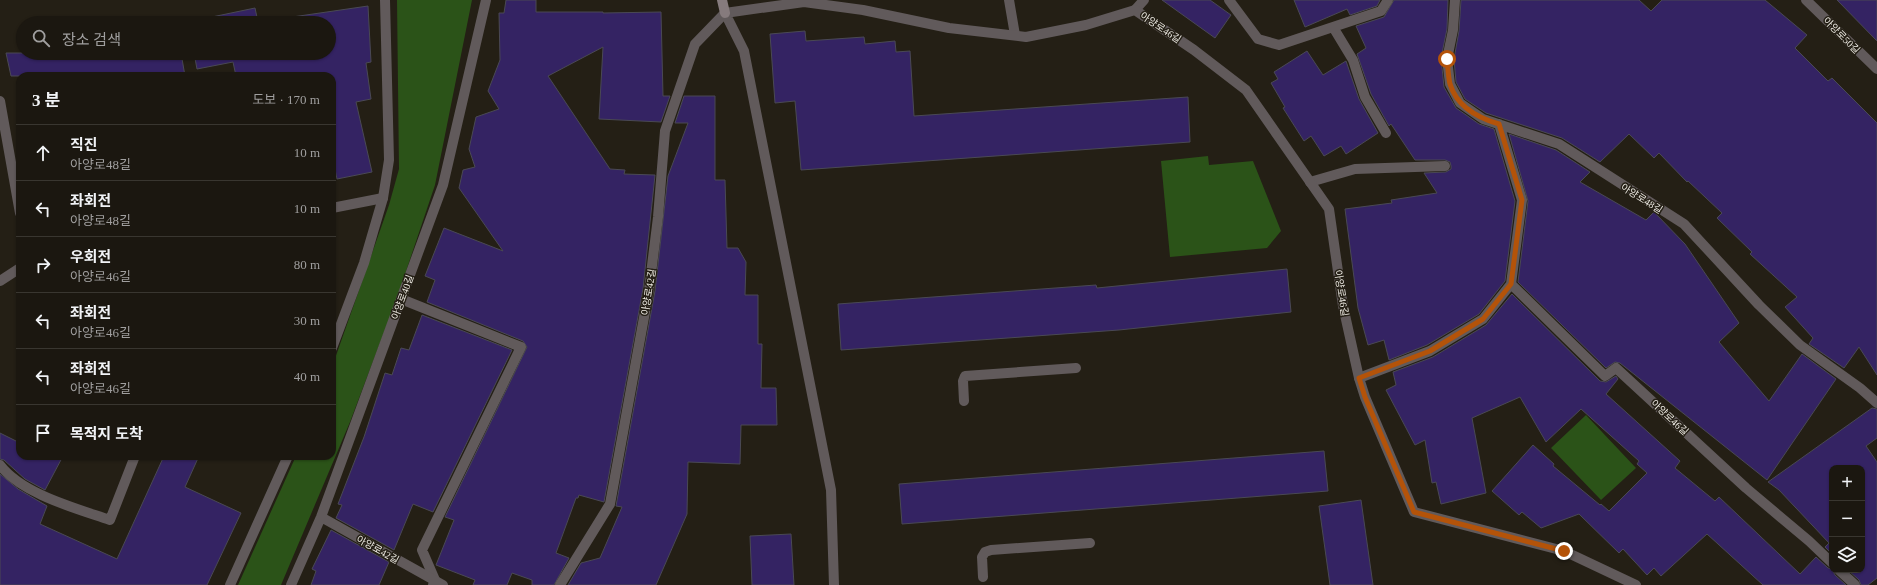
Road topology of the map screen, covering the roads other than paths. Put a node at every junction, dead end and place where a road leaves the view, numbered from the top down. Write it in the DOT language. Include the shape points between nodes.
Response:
graph roads {
  1 [pos="384,0"];
  2 [pos="486,0"];
  3 [pos="722,0"];
  4 [pos="1009,0"];
  5 [pos="1144,0"];
  6 [pos="1229,0"];
  7 [pos="1388,0"];
  8 [pos="1455,0"];
  9 [pos="1806,0"];
  10 [pos="1135,10"];
  11 [pos="725,13"];
  12 [pos="1333,27"];
  13 [pos="1015,35"];
  14 [pos="1877,69"];
  15 [pos="0,101"];
  16 [pos="1499,124"];
  17 [pos="1386,133"];
  18 [pos="1445,166"];
  19 [pos="1310,182"];
  20 [pos="16,191"];
  21 [pos="383,198"];
  22 [pos="336,207"];
  23 [pos="16,271"];
  24 [pos="0,281"];
  25 [pos="1511,284"];
  26 [pos="401,299"];
  27 [pos="336,337"];
  28 [pos="1076,368"];
  29 [pos="1359,378"];
  30 [pos="964,402"];
  31 [pos="1877,403"];
  32 [pos="133,460"];
  33 [pos="286,460"];
  34 [pos="0,465"];
  35 [pos="321,517"];
  36 [pos="1090,543"];
  37 [pos="1829,560"];
  38 [pos="1842,573"];
  39 [pos="983,577"];
  40 [pos="437,583"];
  41 [pos="230,585"];
  42 [pos="291,585"];
  43 [pos="560,585"];
  44 [pos="834,585"];
  45 [pos="1636,585"];
  46 [pos="1855,585"];
  1 -- 21 [label="street" via="389,160"];
  2 -- 26 [label="street, 아양로40길" via="442,185"];
  3 -- 11 [label="street"];
  4 -- 13 [label="street"];
  5 -- 10 [label="street"];
  6 -- 12 [label="street" via="1258,39 1279,44"];
  7 -- 12 [label="street" via="1382,11"];
  8 -- 16 [label="street, 아양로48길" via="1453,30 1447,59 1450,84 1460,103 1483,119"];
  9 -- 14 [label="street, 아양로50길"];
  10 -- 13 [label="street, 아양로46길" via="1086,25 1026,36"];
  10 -- 19 [label="street, 아양로46길" via="1194,50 1246,90"];
  11 -- 13 [label="street, 아양로46길" via="804,2 863,10 949,28"];
  11 -- 43 [label="street, 아양로42길" via="695,44 665,131 649,290 610,504"];
  11 -- 44 [label="street" via="744,51 832,490"];
  12 -- 17 [label="street" via="1353,60 1365,97"];
  15 -- 20 [label="street"];
  16 -- 25 [label="street" via="1522,200"];
  16 -- 31 [label="street, 아양로48길" via="1559,144 1684,224 1800,345"];
  18 -- 19 [label="street" via="1355,169"];
  19 -- 29 [label="street, 아양로46길" via="1329,209 1343,306"];
  21 -- 22 [label="street"];
  21 -- 27 [label="street" via="364,263"];
  23 -- 24 [label="street"];
  25 -- 29 [label="street" via="1483,319 1430,351"];
  25 -- 37 [label="street, 아양로46길" via="1605,376 1616,368 1746,488"];
  26 -- 35 [label="street, 아양로40길"];
  26 -- 40 [label="street, 아양로42길" via="521,347 422,550"];
  28 -- 30 [label="street" via="965,376"];
  29 -- 45 [label="street, 아양로46길" via="1414,512 1564,551"];
  32 -- 34 [label="street" via="110,520 68,506 21,485 7,475"];
  33 -- 41 [label="street"];
  35 -- 40 [label="street, 아양로42길"];
  35 -- 42 [label="street, 아양로40길"];
  36 -- 39 [label="street" via="984,552"];
  38 -- 46 [label="street"];
}
